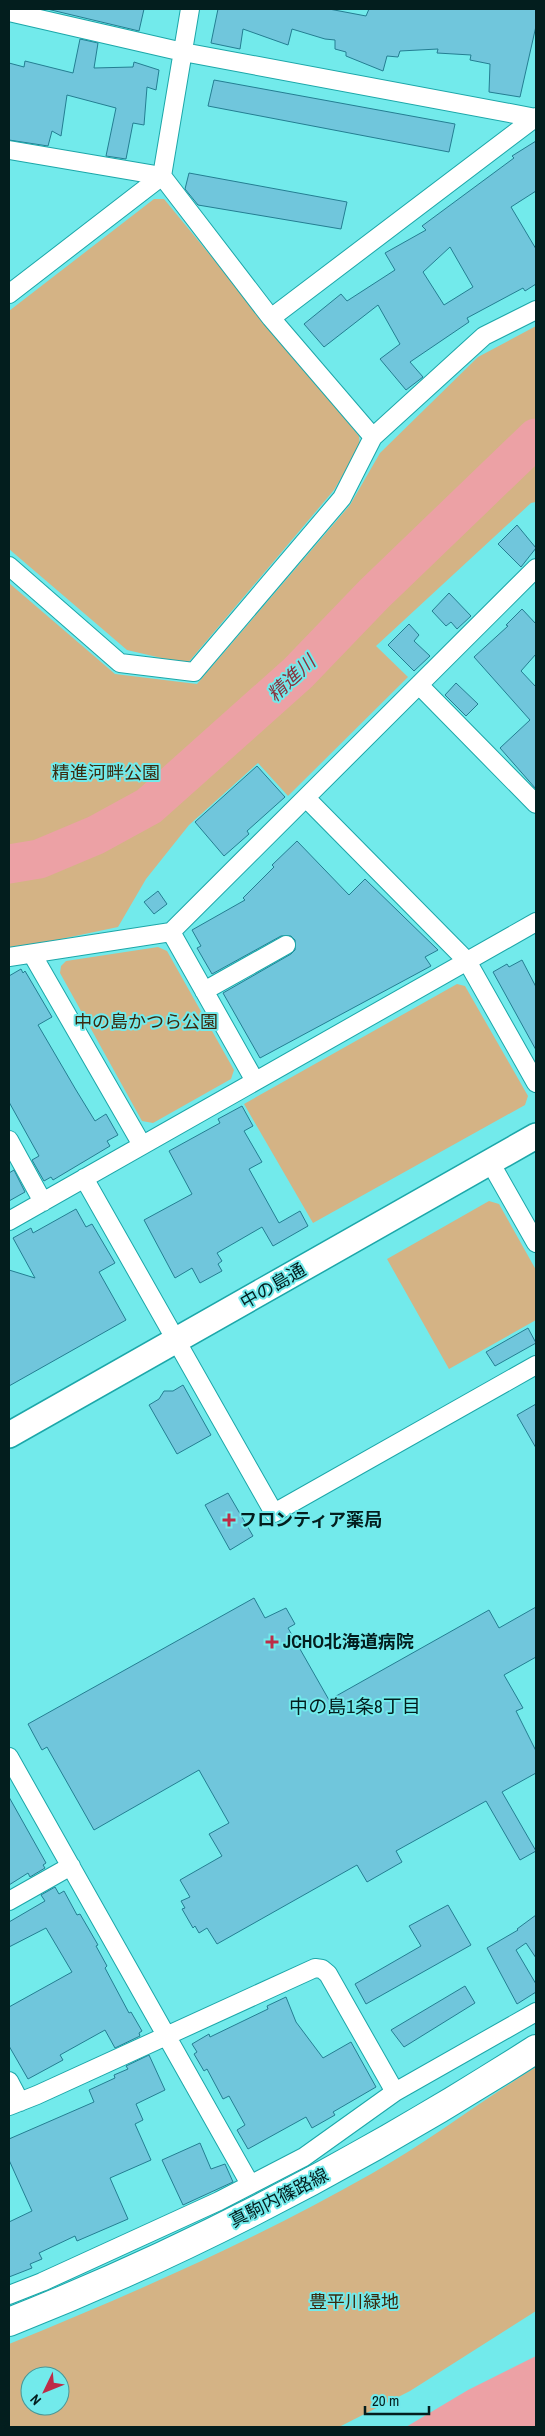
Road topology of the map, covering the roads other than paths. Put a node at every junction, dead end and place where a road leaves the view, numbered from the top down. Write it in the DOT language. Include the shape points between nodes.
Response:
graph roads {
  1 [pos="190,9"];
  2 [pos="9,12"];
  3 [pos="183,52"];
  4 [pos="536,118"];
  5 [pos="9,150"];
  6 [pos="162,176"];
  7 [pos="9,294"];
  8 [pos="536,310"];
  9 [pos="271,318"];
  10 [pos="373,437"];
  11 [pos="9,566"];
  12 [pos="535,573"];
  13 [pos="418,685"];
  14 [pos="306,798"];
  15 [pos="536,804"];
  16 [pos="536,922"];
  17 [pos="171,932"];
  18 [pos="286,945"];
  19 [pos="32,954"];
  20 [pos="9,957"];
  21 [pos="467,961"];
  22 [pos="204,991"];
  23 [pos="255,1081"];
  24 [pos="536,1083"];
  25 [pos="536,1136"];
  26 [pos="9,1140"];
  27 [pos="142,1145"];
  28 [pos="490,1162"];
  29 [pos="84,1178"];
  30 [pos="43,1202"];
  31 [pos="9,1221"];
  32 [pos="536,1242"];
  33 [pos="177,1340"];
  34 [pos="536,1365"];
  35 [pos="9,1435"];
  36 [pos="9,1757"];
  37 [pos="71,1866"];
  38 [pos="9,1901"];
  39 [pos="536,2012"];
  40 [pos="167,2036"];
  41 [pos="536,2049"];
  42 [pos="9,2081"];
  43 [pos="395,2092"];
  44 [pos="15,2104"];
  45 [pos="250,2184"];
  46 [pos="9,2295"];
  47 [pos="9,2322"];
  1 -- 3 [label="street"];
  2 -- 3 [label="street"];
  3 -- 4 [label="street"];
  3 -- 6 [label="street"];
  4 -- 9 [label="street"];
  5 -- 6 [label="street"];
  6 -- 7 [label="street"];
  6 -- 9 [label="street"];
  8 -- 10 [label="street" via="484,336"];
  9 -- 10 [label="street"];
  10 -- 11 [label="street" via="342,498 194,672 120,663"];
  12 -- 13 [label="street"];
  13 -- 14 [label="street"];
  13 -- 15 [label="street"];
  14 -- 17 [label="street"];
  14 -- 21 [label="street"];
  16 -- 21 [label="street"];
  17 -- 19 [label="street"];
  17 -- 22 [label="street"];
  18 -- 22 [label="street"];
  19 -- 20 [label="street"];
  19 -- 27 [label="street"];
  21 -- 23 [label="street"];
  21 -- 24 [label="street"];
  22 -- 23 [label="street"];
  23 -- 27 [label="street"];
  25 -- 28 [label="street, 中の島通"];
  26 -- 30 [label="street"];
  27 -- 29 [label="street"];
  28 -- 32 [label="street"];
  28 -- 33 [label="street, 中の島通"];
  29 -- 30 [label="street"];
  29 -- 33 [label="street"];
  30 -- 31 [label="street"];
  33 -- 34 [label="street" via="274,1513"];
  33 -- 35 [label="street, 中の島通"];
  36 -- 37 [label="street"];
  37 -- 38 [label="street"];
  37 -- 40 [label="street"];
  39 -- 43 [label="street"];
  40 -- 43 [label="street" via="315,1968 322,1969 328,1974"];
  40 -- 44 [label="street"];
  40 -- 45 [label="street"];
  41 -- 47 [label="main road, 真駒内篠路線" via="375,2148 282,2197 118,2276"];
  42 -- 44 [label="street"];
  43 -- 45 [label="street" via="304,2157"];
  45 -- 46 [label="street" via="175,2222"];
}
